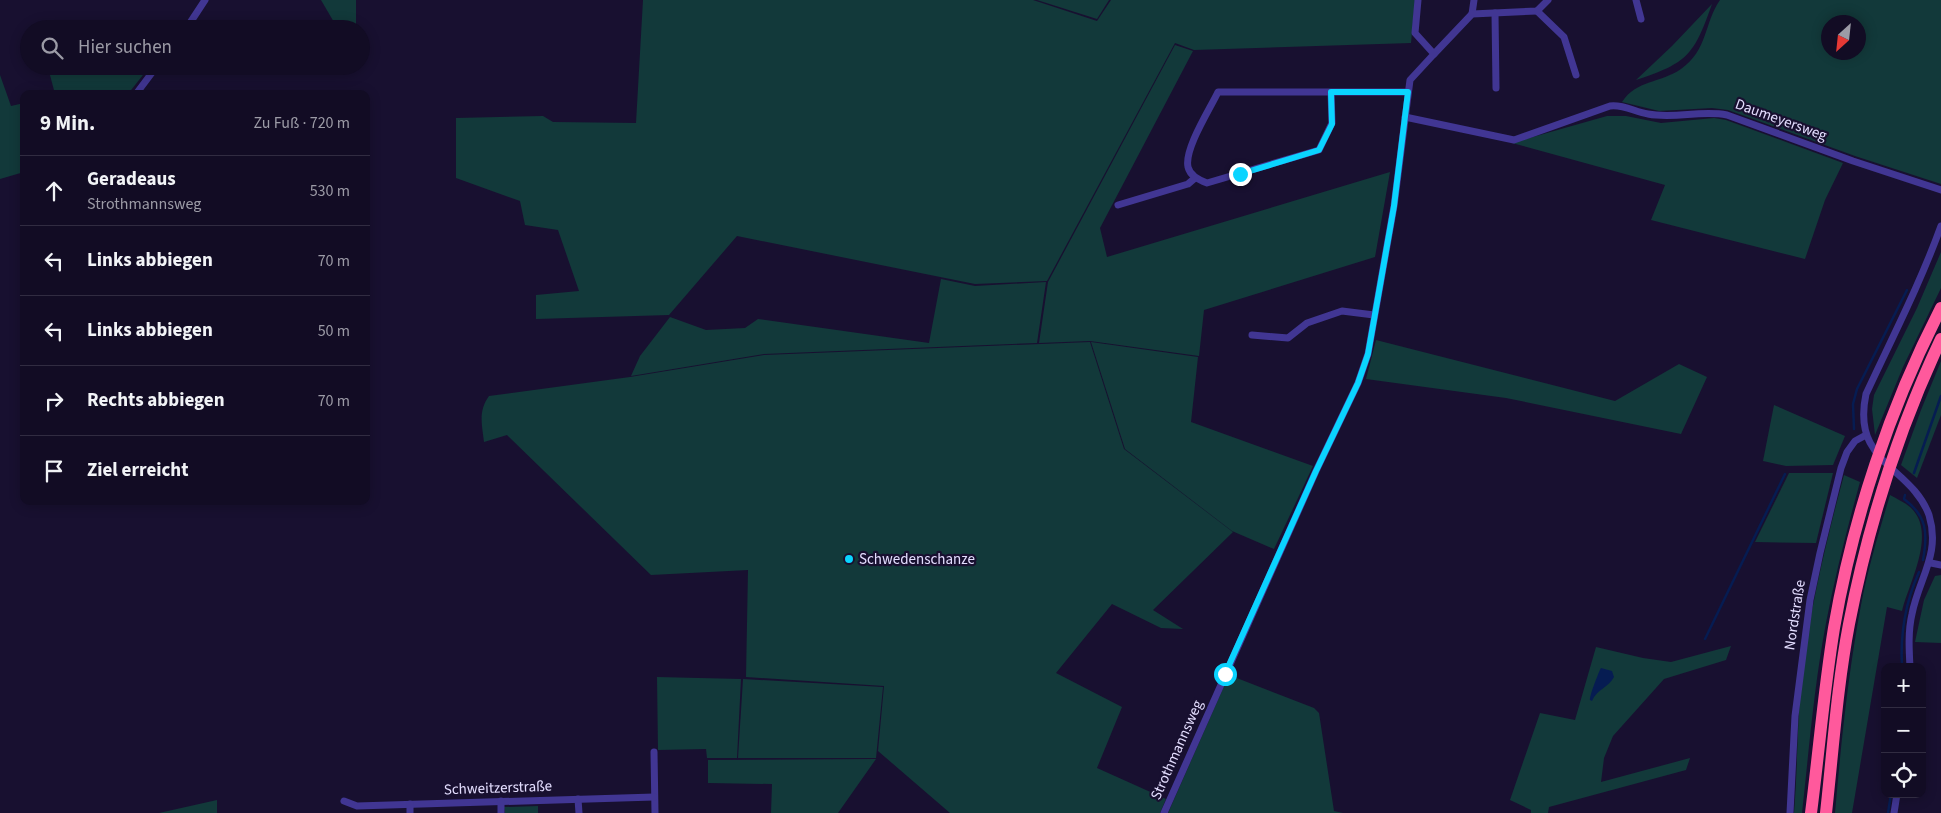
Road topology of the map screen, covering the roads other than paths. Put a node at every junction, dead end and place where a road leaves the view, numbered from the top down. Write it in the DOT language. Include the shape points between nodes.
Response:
graph roads {
  1 [pos="205,0"];
  2 [pos="1418,0"];
  3 [pos="1474,0"];
  4 [pos="1548,0"];
  5 [pos="1636,0"];
  6 [pos="1538,11"];
  7 [pos="1495,13"];
  8 [pos="1472,14"];
  9 [pos="1641,19"];
  10 [pos="192,20"];
  11 [pos="1434,54"];
  12 [pos="151,75"];
  13 [pos="1576,75"];
  14 [pos="1496,88"];
  15 [pos="139,90"];
  16 [pos="1331,92"];
  17 [pos="1408,92"];
  18 [pos="1405,117"];
  19 [pos="1195,178"];
  20 [pos="1941,190"];
  21 [pos="1118,205"];
  22 [pos="1941,226"];
  23 [pos="1941,308"];
  24 [pos="1374,315"];
  25 [pos="1252,335"];
  26 [pos="1941,340"];
  27 [pos="1866,435"];
  28 [pos="1931,563"];
  29 [pos="1941,565"];
  30 [pos="1910,663"];
  31 [pos="654,752"];
  32 [pos="654,797"];
  33 [pos="1896,798"];
  34 [pos="578,799"];
  35 [pos="344,800"];
  36 [pos="501,801"];
  37 [pos="410,804"];
  38 [pos="410,813"];
  39 [pos="501,813"];
  40 [pos="579,813"];
  41 [pos="655,813"];
  42 [pos="1164,813"];
  43 [pos="1790,813"];
  44 [pos="1811,813"];
  45 [pos="1826,813"];
  46 [pos="1894,813"];
  1 -- 10 [label="street"];
  2 -- 11 [label="street" via="1415,33"];
  3 -- 8 [label="street"];
  4 -- 6 [label="street"];
  5 -- 9 [label="street"];
  6 -- 7 [label="street"];
  6 -- 13 [label="street" via="1564,37"];
  7 -- 8 [label="street"];
  7 -- 14 [label="street"];
  8 -- 11 [label="street, Strothmannsweg"];
  11 -- 17 [label="street, Strothmannsweg" via="1410,80"];
  12 -- 15 [label="street"];
  16 -- 17 [label="street"];
  16 -- 19 [label="street" via="1332,124 1319,150 1207,183"];
  16 -- 19 [label="street" via="1218,92 1187,154 1188,168"];
  17 -- 18 [label="street, Strothmannsweg"];
  18 -- 20 [label="street, Daumeyersweg" via="1514,140 1616,105 1660,116 1714,112"];
  18 -- 24 [label="street, Strothmannsweg" via="1394,206"];
  19 -- 21 [label="street" via="1188,184"];
  22 -- 27 [label="street" via="1866,394 1863,408"];
  23 -- 44 [label="highway" via="1894,414 1866,495 1835,626"];
  24 -- 25 [label="street" via="1342,311 1307,323 1288,338"];
  24 -- 42 [label="street, Strothmannsweg" via="1368,354 1358,383"];
  26 -- 45 [label="highway" via="1906,422 1863,560 1839,690"];
  27 -- 28 [label="street" via="1885,464 1912,488 1929,514 1933,529"];
  27 -- 43 [label="street, Nordstraße" via="1855,441 1841,468 1810,600 1795,716"];
  28 -- 29 [label="street"];
  28 -- 30 [label="street" via="1912,613"];
  31 -- 32 [label="street"];
  32 -- 34 [label="street, Schweitzerstraße"];
  32 -- 41 [label="street"];
  33 -- 46 [label="street"];
  34 -- 36 [label="street, Schweitzerstraße"];
  34 -- 40 [label="street"];
  35 -- 37 [label="street, Schweitzerstraße" via="356,806"];
  36 -- 37 [label="street, Schweitzerstraße"];
  36 -- 39 [label="street"];
  37 -- 38 [label="street"];
}
